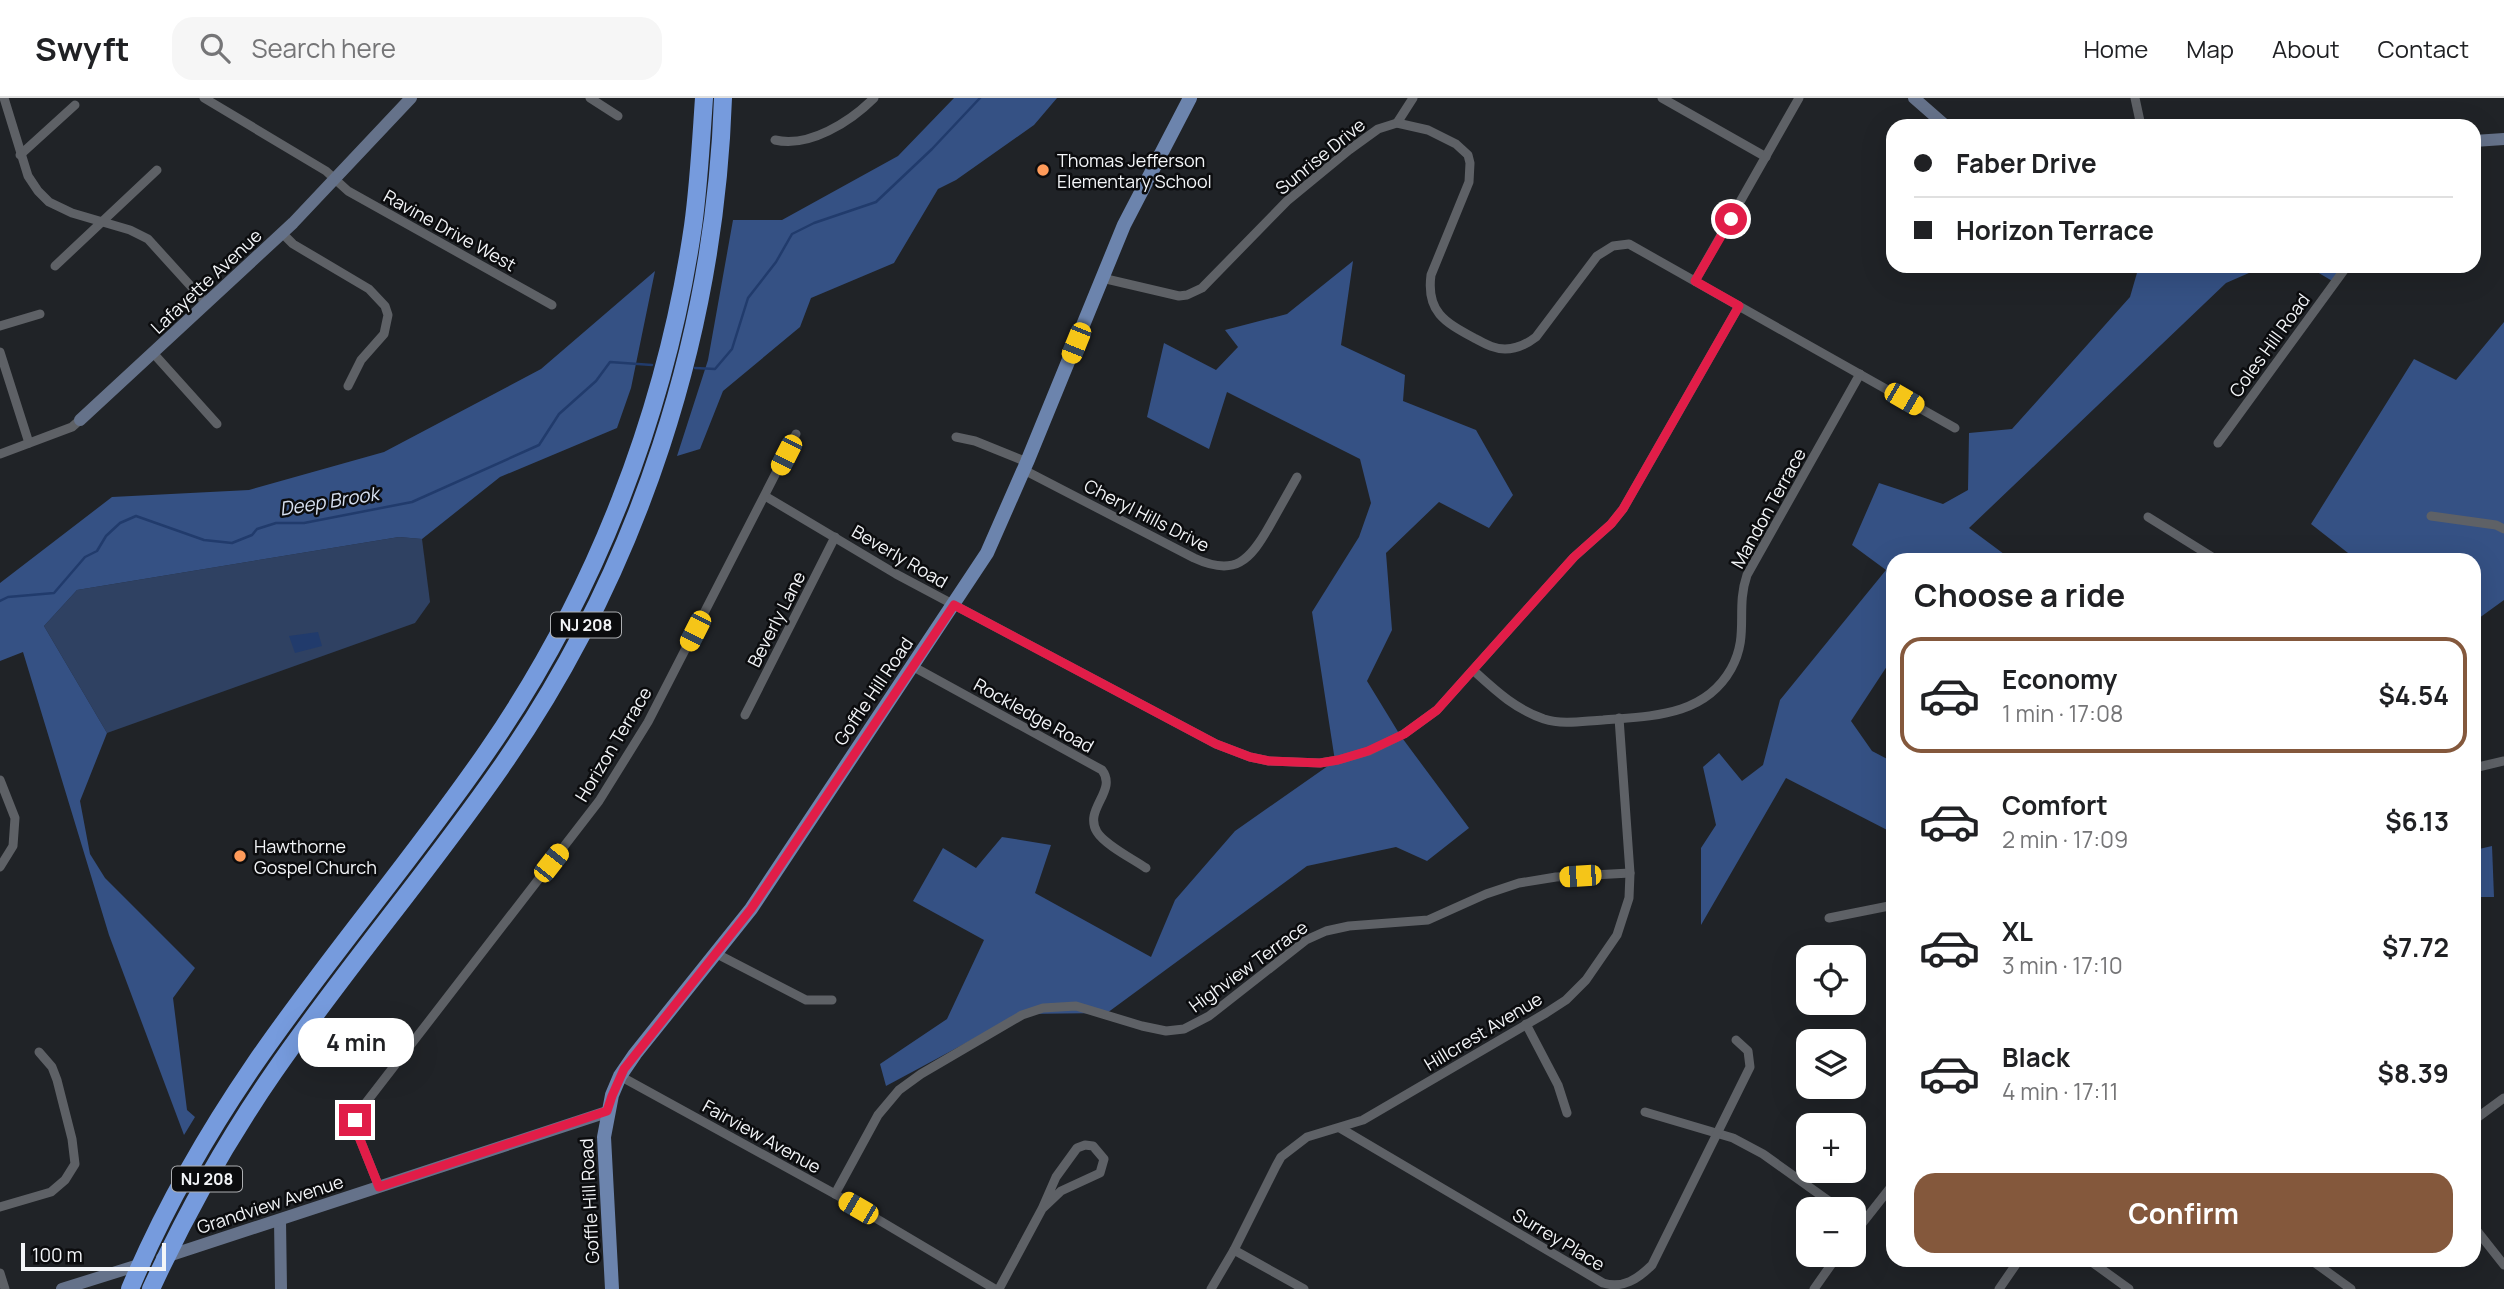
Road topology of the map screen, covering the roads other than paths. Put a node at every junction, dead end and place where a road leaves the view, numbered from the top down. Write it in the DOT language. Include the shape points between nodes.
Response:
graph roads {
  1 [pos="4,98"];
  2 [pos="204,98"];
  3 [pos="411,98"];
  4 [pos="590,98"];
  5 [pos="704,98"];
  6 [pos="723,98"];
  7 [pos="874,98"];
  8 [pos="1190,98"];
  9 [pos="1413,98"];
  10 [pos="1662,98"];
  11 [pos="1799,98"];
  12 [pos="1914,98"];
  13 [pos="2135,98"];
  14 [pos="75,105"];
  15 [pos="618,116"];
  16 [pos="1938,119"];
  17 [pos="2140,119"];
  18 [pos="1397,123"];
  19 [pos="2504,139"];
  20 [pos="775,140"];
  21 [pos="2481,141"];
  22 [pos="20,155"];
  23 [pos="1766,157"];
  24 [pos="157,170"];
  25 [pos="335,181"];
  26 [pos="101,221"];
  27 [pos="282,233"];
  28 [pos="55,266"];
  29 [pos="2342,273"];
  30 [pos="1102,278"];
  31 [pos="1695,281"];
  32 [pos="207,304"];
  33 [pos="552,305"];
  34 [pos="1739,306"];
  35 [pos="40,314"];
  36 [pos="0,326"];
  37 [pos="0,352"];
  38 [pos="154,354"];
  39 [pos="1860,374"];
  40 [pos="348,386"];
  41 [pos="80,420"];
  42 [pos="217,424"];
  43 [pos="1955,428"];
  44 [pos="796,434"];
  45 [pos="956,437"];
  46 [pos="29,443"];
  47 [pos="2218,443"];
  48 [pos="0,454"];
  49 [pos="1026,466"];
  50 [pos="1297,477"];
  51 [pos="765,496"];
  52 [pos="2431,516"];
  53 [pos="2148,517"];
  54 [pos="2504,529"];
  55 [pos="835,537"];
  56 [pos="2206,553"];
  57 [pos="954,605"];
  58 [pos="912,666"];
  59 [pos="1474,671"];
  60 [pos="745,715"];
  61 [pos="1619,718"];
  62 [pos="2504,761"];
  63 [pos="2481,766"];
  64 [pos="1,785"];
  65 [pos="0,867"];
  66 [pos="1146,868"];
  67 [pos="1630,873"];
  68 [pos="1886,907"];
  69 [pos="1829,918"];
  70 [pos="717,954"];
  71 [pos="832,1000"];
  72 [pos="1526,1024"];
  73 [pos="1736,1040"];
  74 [pos="39,1052"];
  75 [pos="620,1076"];
  76 [pos="2504,1098"];
  77 [pos="607,1111"];
  78 [pos="1567,1112"];
  79 [pos="1645,1112"];
  80 [pos="2481,1115"];
  81 [pos="1340,1128"];
  82 [pos="1718,1134"];
  83 [pos="379,1187"];
  84 [pos="1886,1191"];
  85 [pos="835,1194"];
  86 [pos="1823,1197"];
  87 [pos="0,1207"];
  88 [pos="1042,1209"];
  89 [pos="1866,1213"];
  90 [pos="280,1220"];
  91 [pos="2481,1236"];
  92 [pos="147,1250"];
  93 [pos="1234,1250"];
  94 [pos="2504,1265"];
  95 [pos="1830,1267"];
  96 [pos="2014,1267"];
  97 [pos="2099,1267"];
  98 [pos="2321,1267"];
  99 [pos="0,1273"];
  100 [pos="5,1289"];
  101 [pos="62,1289"];
  102 [pos="124,1289"];
  103 [pos="130,1289"];
  104 [pos="153,1289"];
  105 [pos="281,1289"];
  106 [pos="612,1289"];
  107 [pos="997,1289"];
  108 [pos="1211,1289"];
  109 [pos="1304,1289"];
  110 [pos="1814,1289"];
  111 [pos="1999,1289"];
  112 [pos="2129,1289"];
  113 [pos="2351,1289"];
  1 -- 22 [label="street"];
  2 -- 25 [label="street, Ravine Drive West" via="326,171"];
  3 -- 25 [label="street, Lafayette Avenue"];
  4 -- 15 [label="street"];
  5 -- 92 [label="highway, NJ 208" via="692,227 664,366 632,468 577,598 488,750 235,1093"];
  6 -- 104 [label="highway, NJ 208" via="712,232 684,371 652,475 595,607 505,762 267,1082 215,1166"];
  7 -- 20 [label="street" via="828,131 789,143"];
  8 -- 30 [label="main road, Goffle Hill Road" via="1124,225"];
  9 -- 18 [label="street"];
  10 -- 23 [label="street"];
  11 -- 23 [label="street"];
  12 -- 16 [label="street"];
  13 -- 17 [label="street"];
  14 -- 22 [label="street"];
  18 -- 30 [label="street, Sunrise Drive" via="1378,129 1287,201 1195,293 1179,296"];
  18 -- 31 [label="street" via="1428,130 1468,155 1469,182 1430,286 1433,305 1455,328 1497,348 1527,344 1597,256 1621,243 1636,246"];
  19 -- 21 [label="street"];
  22 -- 26 [label="street" via="27,176 50,202"];
  23 -- 31 [label="street"];
  24 -- 26 [label="street"];
  25 -- 27 [label="street, Lafayette Avenue"];
  25 -- 33 [label="street, Ravine Drive West"];
  26 -- 28 [label="street"];
  26 -- 32 [label="street" via="148,239"];
  27 -- 32 [label="street, Lafayette Avenue"];
  27 -- 40 [label="street" via="369,289 385,306 384,334 361,360"];
  29 -- 47 [label="street, Coles Hill Road"];
  30 -- 49 [label="main road, Goffle Hill Road"];
  31 -- 34 [label="street"];
  32 -- 38 [label="street, Lafayette Avenue"];
  34 -- 39 [label="street"];
  34 -- 59 [label="street, Beverly Road" via="1623,509 1574,557"];
  35 -- 36 [label="street"];
  37 -- 46 [label="street"];
  38 -- 41 [label="street, Lafayette Avenue"];
  38 -- 42 [label="street"];
  39 -- 43 [label="street"];
  39 -- 61 [label="street, Mandon Terrace" via="1746,575 1740,604 1742,642 1730,670 1715,689 1689,707"];
  41 -- 46 [label="street, Lafayette Avenue"];
  44 -- 51 [label="street, Horizon Terrace"];
  45 -- 49 [label="street" via="975,441"];
  46 -- 48 [label="street, Lafayette Avenue"];
  49 -- 50 [label="street, Cheryl Hills Drive" via="1194,558 1221,567 1244,561 1256,550"];
  49 -- 57 [label="main road, Goffle Hill Road" via="987,553"];
  51 -- 55 [label="street, Beverly Road"];
  51 -- 83 [label="street, Horizon Terrace" via="622,767 358,1114 355,1127"];
  52 -- 54 [label="street"];
  53 -- 56 [label="street"];
  55 -- 57 [label="street, Beverly Road"];
  55 -- 60 [label="street, Beverly Lane"];
  57 -- 58 [label="main road, Goffle Hill Road"];
  57 -- 59 [label="street, Beverly Road" via="1216,744 1269,761 1320,763 1368,751 1421,723"];
  58 -- 66 [label="street, Rockledge Road" via="1102,770 1107,785 1094,811 1094,827 1103,839"];
  58 -- 70 [label="main road, Goffle Hill Road"];
  59 -- 61 [label="street, Mandon Terrace" via="1511,704 1547,720"];
  61 -- 67 [label="street, Hillcrest Avenue"];
  62 -- 63 [label="street"];
  64 -- 65 [label="street" via="15,818 13,846"];
  67 -- 72 [label="street, Hillcrest Avenue" via="1626,912 1610,947 1566,1000"];
  67 -- 85 [label="street, Highview Terrace" via="1519,883 1428,920 1326,931 1306,940 1209,1016 1184,1029 1142,1026 1076,1006 1021,1015 899,1090 878,1115"];
  68 -- 69 [label="street"];
  70 -- 71 [label="street" via="806,1000"];
  70 -- 75 [label="main road, Goffle Hill Road"];
  72 -- 78 [label="street"];
  72 -- 81 [label="street, Hillcrest Avenue" via="1363,1120"];
  73 -- 82 [label="street, Surrey Place" via="1748,1051 1750,1067"];
  74 -- 87 [label="street" via="57,1080 75,1164 51,1192"];
  75 -- 77 [label="main road, Goffle Hill Road"];
  75 -- 85 [label="street, Fairview Avenue"];
  76 -- 80 [label="street"];
  77 -- 83 [label="street, Grandview Avenue"];
  77 -- 106 [label="main road, Goffle Hill Road" via="604,1148"];
  79 -- 82 [label="street"];
  81 -- 82 [label="street, Surrey Place" via="1603,1283 1617,1286 1636,1279 1651,1265"];
  81 -- 93 [label="street, Hillcrest Avenue" via="1319,1132 1281,1157"];
  82 -- 86 [label="street" via="1763,1154"];
  83 -- 90 [label="street, Grandview Avenue"];
  84 -- 89 [label="street"];
  85 -- 107 [label="street, Fairview Avenue"];
  88 -- 88 [label="street" via="1061,1191 1100,1173 1104,1159 1093,1146 1085,1144 1068,1159"];
  88 -- 107 [label="street"];
  90 -- 101 [label="street, Grandview Avenue"];
  90 -- 105 [label="street"];
  91 -- 94 [label="street"];
  92 -- 102 [label="highway"];
  92 -- 103 [label="highway, NJ 208"];
  93 -- 108 [label="street, Hillcrest Avenue"];
  93 -- 109 [label="street"];
  95 -- 110 [label="street"];
  96 -- 111 [label="street"];
  97 -- 112 [label="street"];
  98 -- 113 [label="street"];
  99 -- 100 [label="street"];
}
